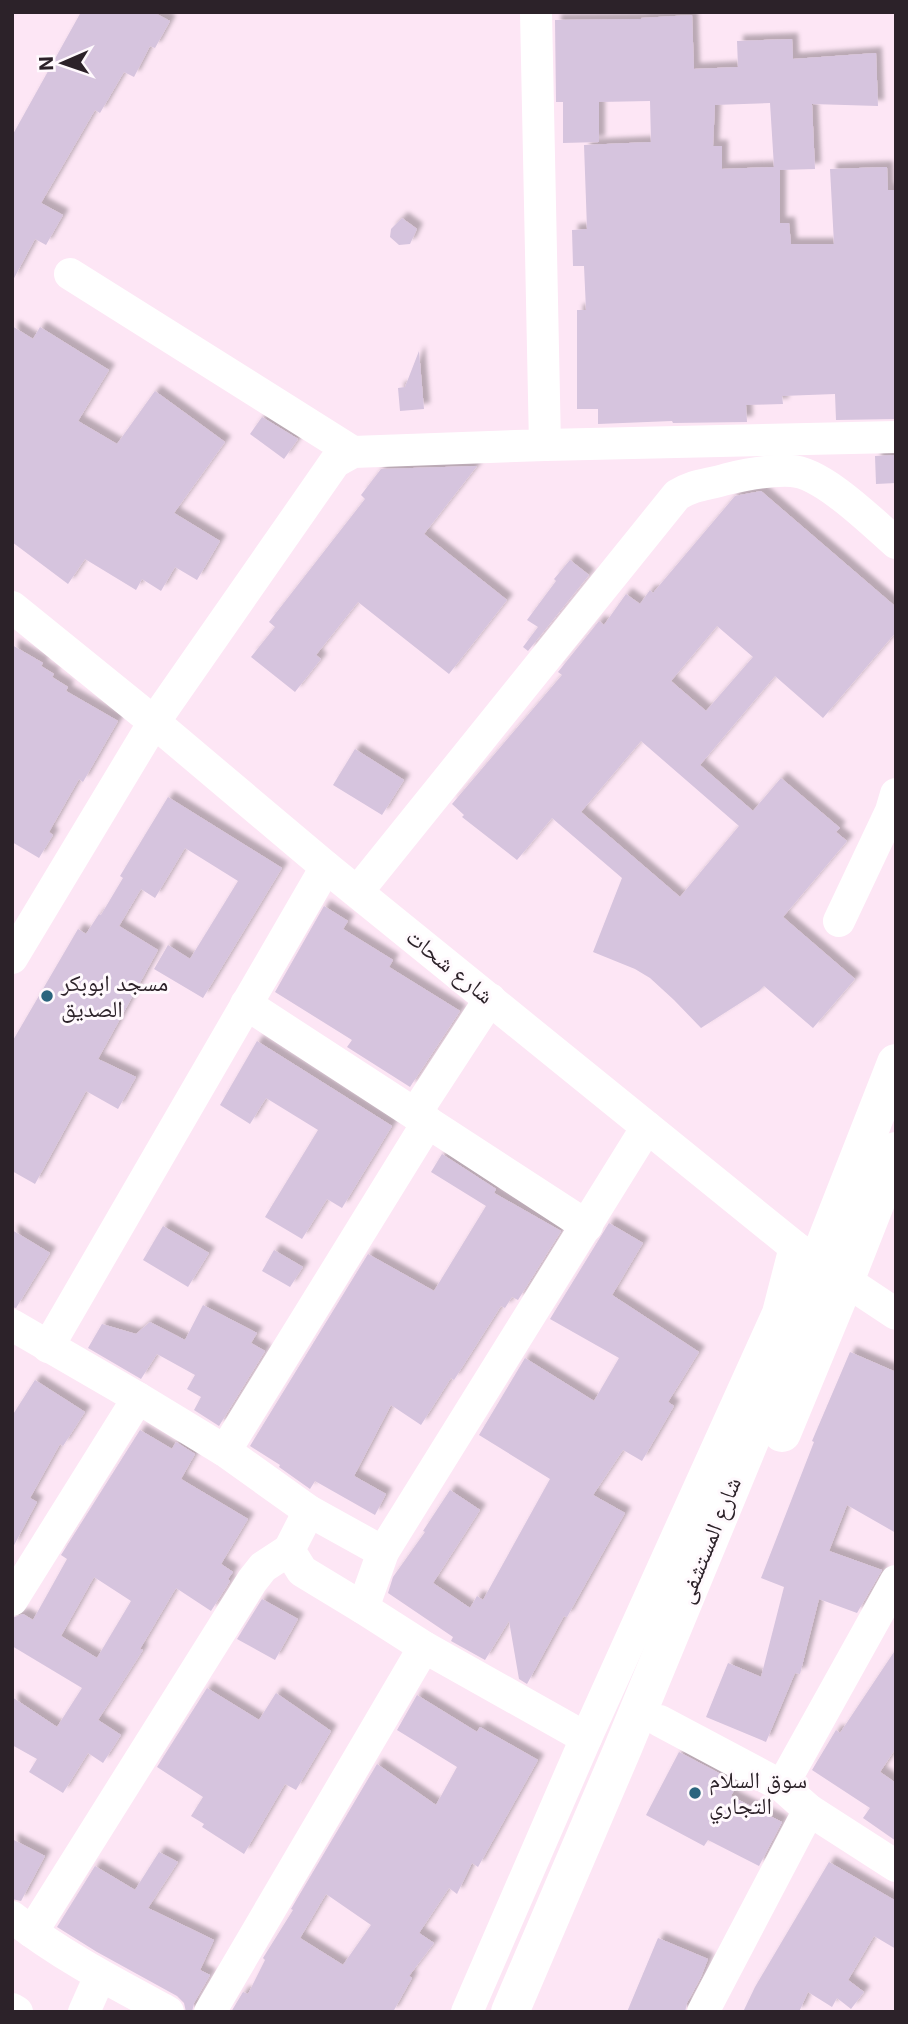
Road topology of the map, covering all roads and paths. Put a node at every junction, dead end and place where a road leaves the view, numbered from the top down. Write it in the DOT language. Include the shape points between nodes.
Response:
graph roads {
  1 [pos="536,12"];
  2 [pos="71,274"];
  3 [pos="896,438"];
  4 [pos="545,445"];
  5 [pos="353,453"];
  6 [pos="896,543"];
  7 [pos="12,607"];
  8 [pos="154,722"];
  9 [pos="896,794"];
  10 [pos="326,867"];
  11 [pos="358,891"];
  12 [pos="839,921"];
  13 [pos="12,958"];
  14 [pos="490,999"];
  15 [pos="246,1004"];
  16 [pos="896,1063"];
  17 [pos="422,1118"];
  18 [pos="646,1127"];
  19 [pos="896,1151"];
  20 [pos="587,1226"];
  21 [pos="820,1263"];
  22 [pos="896,1314"];
  23 [pos="12,1325"];
  24 [pos="48,1346"];
  25 [pos="138,1398"];
  26 [pos="225,1451"];
  27 [pos="309,1511"];
  28 [pos="289,1550"];
  29 [pos="383,1552"];
  30 [pos="896,1581"];
  31 [pos="12,1600"];
  32 [pos="363,1608"];
  33 [pos="424,1647"];
  34 [pos="660,1721"];
  35 [pos="586,1738"];
  36 [pos="782,1786"];
  37 [pos="809,1810"];
  38 [pos="896,1866"];
  39 [pos="22,1925"];
  40 [pos="100,1976"];
  41 [pos="12,2008"];
  42 [pos="18,2012"];
  43 [pos="84,2012"];
  44 [pos="168,2012"];
  45 [pos="210,2012"];
  46 [pos="467,2012"];
  47 [pos="510,2012"];
  48 [pos="537,2012"];
  49 [pos="703,2012"];
  1 -- 4 [label="street"];
  2 -- 5 [label="street"];
  3 -- 4 [label="street"];
  4 -- 5 [label="street"];
  5 -- 8 [label="street" via="335,462 324,475"];
  6 -- 11 [label="street" via="852,504 811,476 793,471 747,474 692,486 677,495"];
  7 -- 8 [label="street, شارع شحات"];
  8 -- 10 [label="street, شارع شحات"];
  8 -- 13 [label="street"];
  9 -- 12 [label="street"];
  10 -- 11 [label="street, شارع شحات"];
  10 -- 15 [label="street"];
  11 -- 14 [label="street, شارع شحات"];
  14 -- 17 [label="street"];
  14 -- 18 [label="street, شارع شحات"];
  15 -- 17 [label="street"];
  15 -- 24 [label="street"];
  16 -- 21 [label="main road, شارع المستشفى"];
  17 -- 20 [label="street"];
  17 -- 26 [label="street"];
  18 -- 20 [label="street"];
  18 -- 21 [label="street, شارع شحات"];
  19 -- 21 [label="main road, شارع المستشفى"];
  20 -- 29 [label="street"];
  21 -- 22 [label="street, شارع شحات"];
  21 -- 34 [label="main road, شارع المستشفى"];
  21 -- 35 [label="street" via="778,1313"];
  21 -- 47 [label="main road, شارع المستشفى"];
  23 -- 24 [label="street"];
  24 -- 25 [label="street"];
  25 -- 26 [label="street"];
  25 -- 31 [label="street"];
  26 -- 27 [label="street"];
  27 -- 28 [label="street"];
  27 -- 29 [label="street"];
  28 -- 32 [label="street" via="302,1570"];
  28 -- 39 [label="street" via="263,1567 252,1581"];
  29 -- 32 [label="street"];
  30 -- 36 [label="street"];
  32 -- 33 [label="street"];
  33 -- 35 [label="street"];
  33 -- 45 [label="street"];
  34 -- 36 [label="street"];
  34 -- 48 [label="main road, شارع المستشفى"];
  35 -- 46 [label="street"];
  36 -- 37 [label="street"];
  37 -- 38 [label="street"];
  37 -- 49 [label="street"];
  39 -- 40 [label="street"];
  40 -- 43 [label="street"];
  40 -- 44 [label="street"];
  41 -- 42 [label="street"];
}
